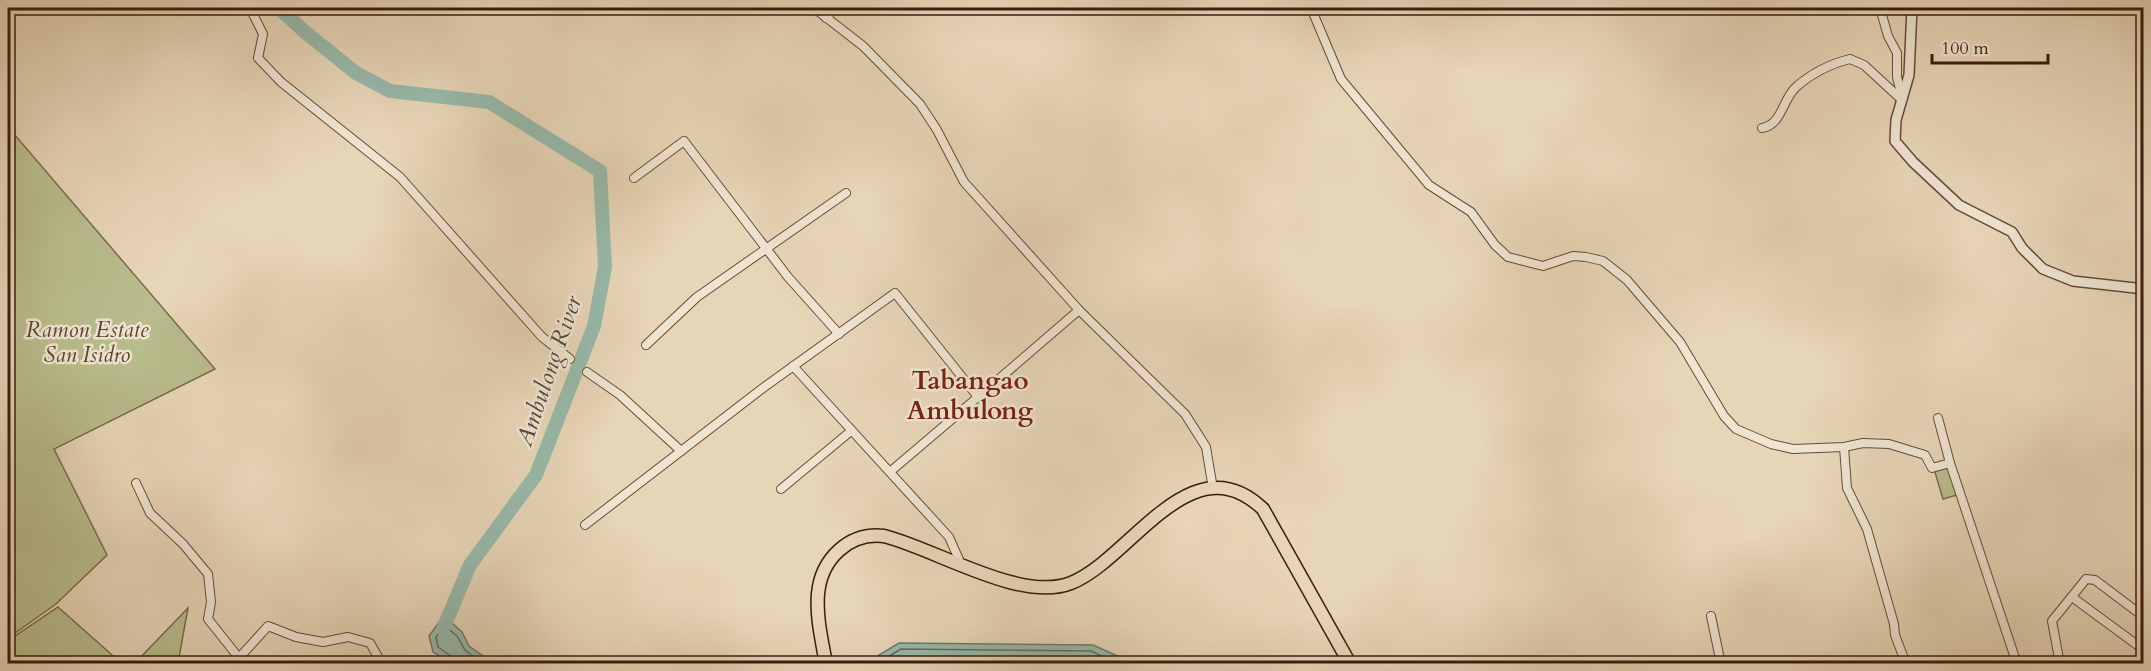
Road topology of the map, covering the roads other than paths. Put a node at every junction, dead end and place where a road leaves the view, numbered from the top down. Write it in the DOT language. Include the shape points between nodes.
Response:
graph roads {
  1 [pos="250,8"];
  2 [pos="814,8"];
  3 [pos="836,8"];
  4 [pos="1311,8"];
  5 [pos="1880,8"];
  6 [pos="1912,8"];
  7 [pos="826,18"];
  8 [pos="1902,99"];
  9 [pos="1762,128"];
  10 [pos="634,178"];
  11 [pos="846,193"];
  12 [pos="767,246"];
  13 [pos="2144,289"];
  14 [pos="1079,310"];
  15 [pos="839,334"];
  16 [pos="646,345"];
  17 [pos="570,359"];
  18 [pos="793,366"];
  19 [pos="586,372"];
  20 [pos="978,397"];
  21 [pos="1938,418"];
  22 [pos="851,431"];
  23 [pos="1844,447"];
  24 [pos="681,452"];
  25 [pos="1950,463"];
  26 [pos="891,471"];
  27 [pos="136,483"];
  28 [pos="781,489"];
  29 [pos="1213,489"];
  30 [pos="585,525"];
  31 [pos="961,564"];
  32 [pos="2072,597"];
  33 [pos="1711,616"];
  34 [pos="2144,617"];
  35 [pos="2144,650"];
  36 [pos="825,658"];
  37 [pos="382,663"];
  38 [pos="1350,663"];
  39 [pos="1721,663"];
  40 [pos="1906,663"];
  41 [pos="2017,663"];
  42 [pos="2061,663"];
  1 -- 17 [label="street" via="263,34 258,58 280,82 400,177 542,337"];
  2 -- 7 [label="street"];
  3 -- 7 [label="street"];
  4 -- 23 [label="street" via="1341,79 1368,113 1429,185 1471,212 1508,256 1543,266 1573,256 1603,261 1627,280 1680,342 1729,424 1750,436 1793,449"];
  5 -- 8 [label="street" via="1897,53"];
  6 -- 8 [label="street" via="1909,75"];
  7 -- 14 [label="street" via="863,46 920,104 964,182"];
  8 -- 9 [label="street" via="1864,65 1850,58 1823,68 1796,87 1776,122"];
  8 -- 13 [label="street" via="1895,141 1959,205 1980,218 2005,226 2043,269 2058,277"];
  10 -- 12 [label="street" via="684,141"];
  11 -- 12 [label="street"];
  12 -- 15 [label="street" via="788,277"];
  12 -- 16 [label="street" via="697,297"];
  14 -- 20 [label="street"];
  14 -- 29 [label="street" via="1190,421 1206,447"];
  15 -- 18 [label="street"];
  15 -- 20 [label="street" via="895,293"];
  18 -- 22 [label="street"];
  18 -- 24 [label="street"];
  19 -- 24 [label="street" via="620,395"];
  20 -- 26 [label="street"];
  21 -- 25 [label="street"];
  22 -- 26 [label="street"];
  22 -- 28 [label="street"];
  23 -- 25 [label="street" via="1889,444 1925,454 1932,468"];
  23 -- 40 [label="street" via="1847,488 1867,529"];
  24 -- 30 [label="street"];
  25 -- 41 [label="street"];
  26 -- 31 [label="street" via="949,537"];
  27 -- 37 [label="street" via="150,513 183,543 208,574 212,602 208,619 238,658 268,626 323,642 348,637 370,643"];
  29 -- 31 [label="main road" via="1175,501 1072,583 1041,589 1027,587"];
  29 -- 38 [label="main road" via="1241,494 1263,510"];
  31 -- 36 [label="main road" via="874,535 840,548 823,575 818,592"];
  32 -- 34 [label="street" via="2086,579 2095,580"];
  32 -- 35 [label="street"];
  32 -- 42 [label="street" via="2052,621"];
  33 -- 39 [label="street"];
}
